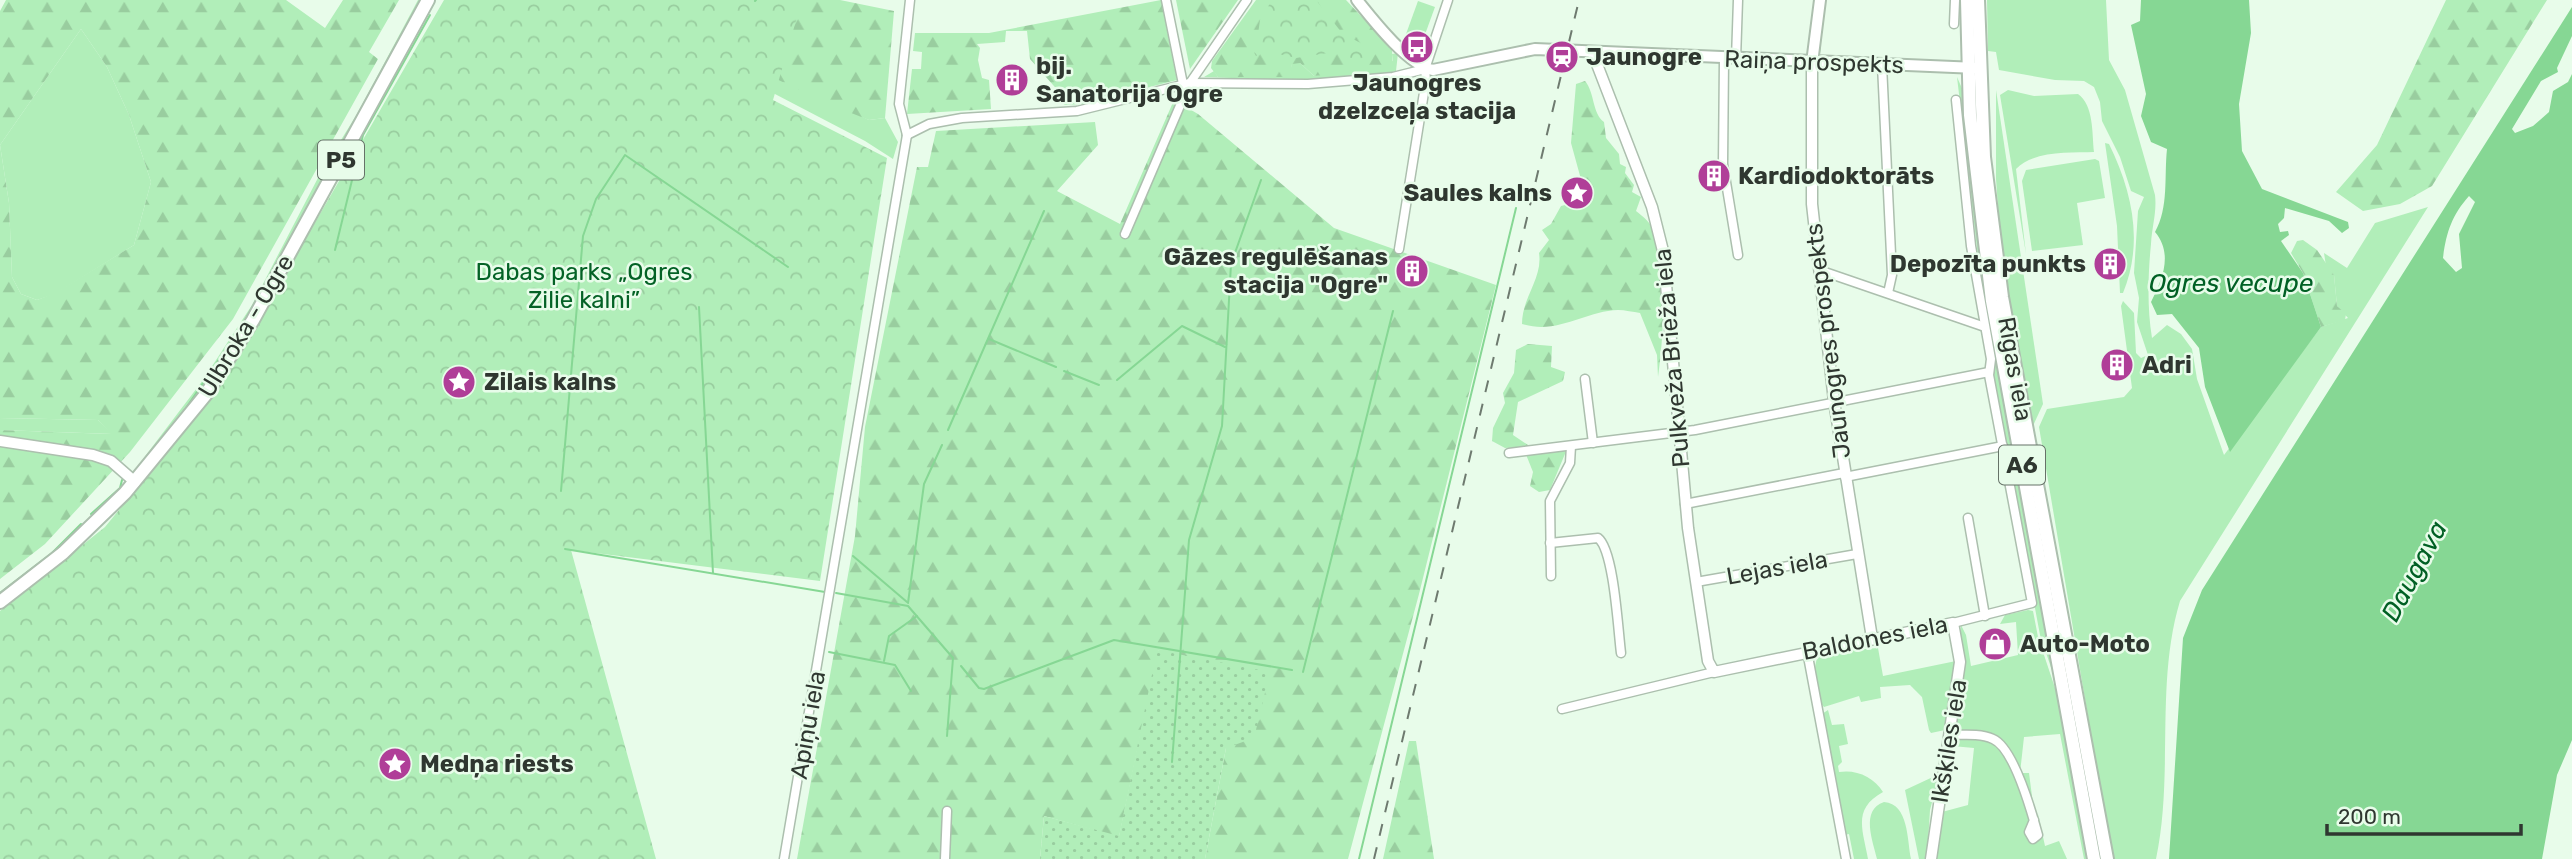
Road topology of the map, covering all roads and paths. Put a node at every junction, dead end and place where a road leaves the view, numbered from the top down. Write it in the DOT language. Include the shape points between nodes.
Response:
graph roads {
  1 [pos="428,0"];
  2 [pos="910,0"];
  3 [pos="1166,0"];
  4 [pos="1247,0"];
  5 [pos="1357,0"];
  6 [pos="1448,0"];
  7 [pos="1738,0"];
  8 [pos="1820,0"];
  9 [pos="1955,0"];
  10 [pos="1968,0"];
  11 [pos="1978,0"];
  12 [pos="1954,24"];
  13 [pos="1593,54"];
  14 [pos="1724,59"];
  15 [pos="1736,59"];
  16 [pos="1812,62"];
  17 [pos="1882,65"];
  18 [pos="1973,68"];
  19 [pos="1425,69"];
  20 [pos="1187,83"];
  21 [pos="1956,100"];
  22 [pos="908,135"];
  23 [pos="1125,234"];
  24 [pos="1399,249"];
  25 [pos="1738,255"];
  26 [pos="1819,270"];
  27 [pos="1888,293"];
  28 [pos="1985,327"];
  29 [pos="1989,372"];
  30 [pos="1585,379"];
  31 [pos="1834,401"];
  32 [pos="1678,432"];
  33 [pos="0,441"];
  34 [pos="1593,443"];
  35 [pos="1571,446"];
  36 [pos="2003,446"];
  37 [pos="1508,453"];
  38 [pos="1845,475"];
  39 [pos="135,482"];
  40 [pos="1685,504"];
  41 [pos="1968,517"];
  42 [pos="1550,543"];
  43 [pos="1857,554"];
  44 [pos="1551,576"];
  45 [pos="1696,582"];
  46 [pos="0,602"];
  47 [pos="1985,616"];
  48 [pos="1953,623"];
  49 [pos="1872,638"];
  50 [pos="1807,651"];
  51 [pos="1621,653"];
  52 [pos="1714,672"];
  53 [pos="1562,709"];
  54 [pos="1950,735"];
  55 [pos="947,811"];
  56 [pos="2034,820"];
  57 [pos="784,859"];
  58 [pos="945,859"];
  59 [pos="1846,859"];
  60 [pos="1931,859"];
  61 [pos="2094,859"];
  62 [pos="2107,859"];
  1 -- 39 [label="main road, Ulbroka - Ogre / P5" via="253,320 207,393"];
  2 -- 22 [label="street" via="898,104"];
  3 -- 20 [label="street"];
  4 -- 20 [label="street"];
  5 -- 19 [label="main road"];
  6 -- 19 [label="street"];
  7 -- 15 [label="street"];
  8 -- 16 [label="main road, Jaunogres prospekts"];
  9 -- 12 [label="street"];
  10 -- 18 [label="main road, Rīgas iela / A6"];
  11 -- 18 [label="main road, Rīgas iela / A6"];
  13 -- 14 [label="main road, Raiņa prospekts"];
  13 -- 19 [label="main road, Raiņa prospekts" via="1524,51 1450,69"];
  13 -- 32 [label="street, Pulkveža Brieža iela" via="1660,235"];
  14 -- 15 [label="main road, Raiņa prospekts"];
  14 -- 25 [label="street" via="1723,164"];
  15 -- 16 [label="main road, Raiņa prospekts"];
  16 -- 17 [label="main road, Raiņa prospekts"];
  16 -- 26 [label="street, Jaunogres prospekts" via="1810,174"];
  17 -- 18 [label="main road, Raiņa prospekts"];
  17 -- 27 [label="street" via="1892,275"];
  18 -- 61 [label="main road, Rīgas iela / A6" via="1974,159 1992,301"];
  18 -- 62 [label="main road, Rīgas iela / A6" via="2002,297"];
  19 -- 20 [label="street" via="1393,77 1308,84"];
  19 -- 24 [label="street"];
  20 -- 22 [label="street" via="1077,111 961,118 929,124"];
  20 -- 23 [label="street"];
  21 -- 28 [label="street, Rīgas iela"];
  22 -- 57 [label="street, Apiņu iela"];
  26 -- 27 [label="street"];
  26 -- 31 [label="street, Jaunogres prospekts"];
  27 -- 28 [label="street"];
  28 -- 29 [label="street, Rīgas iela"];
  29 -- 31 [label="street"];
  29 -- 36 [label="street, Rīgas iela"];
  30 -- 34 [label="street"];
  31 -- 32 [label="street"];
  31 -- 38 [label="street, Jaunogres prospekts"];
  32 -- 34 [label="street"];
  32 -- 40 [label="street, Pulkveža Brieža iela"];
  33 -- 39 [label="street" via="93,455 111,461"];
  34 -- 35 [label="street"];
  35 -- 37 [label="street"];
  35 -- 42 [label="street" via="1570,463 1550,501"];
  36 -- 38 [label="street"];
  36 -- 47 [label="street, Baldones iela" via="2032,603"];
  38 -- 40 [label="street"];
  38 -- 43 [label="street, Jaunogres prospekts"];
  39 -- 46 [label="main road, Ulbroka - Ogre / P5" via="63,553"];
  40 -- 45 [label="street, Pulkveža Brieža iela"];
  41 -- 47 [label="street"];
  42 -- 44 [label="street"];
  42 -- 51 [label="street" via="1598,538 1603,542"];
  43 -- 45 [label="street, Lejas iela"];
  43 -- 49 [label="street, Jaunogres prospekts"];
  45 -- 52 [label="street, Pulkveža Brieža iela" via="1708,661"];
  47 -- 48 [label="street, Baldones iela"];
  48 -- 49 [label="street, Baldones iela"];
  48 -- 54 [label="street, Ikšķiles iela" via="1960,662"];
  49 -- 50 [label="street, Baldones iela"];
  50 -- 52 [label="street, Baldones iela"];
  50 -- 59 [label="street"];
  52 -- 53 [label="street, Baldones iela"];
  54 -- 56 [label="street" via="1990,738 2001,744"];
  54 -- 60 [label="street, Ikšķiles iela"];
  55 -- 58 [label="street"];
}
